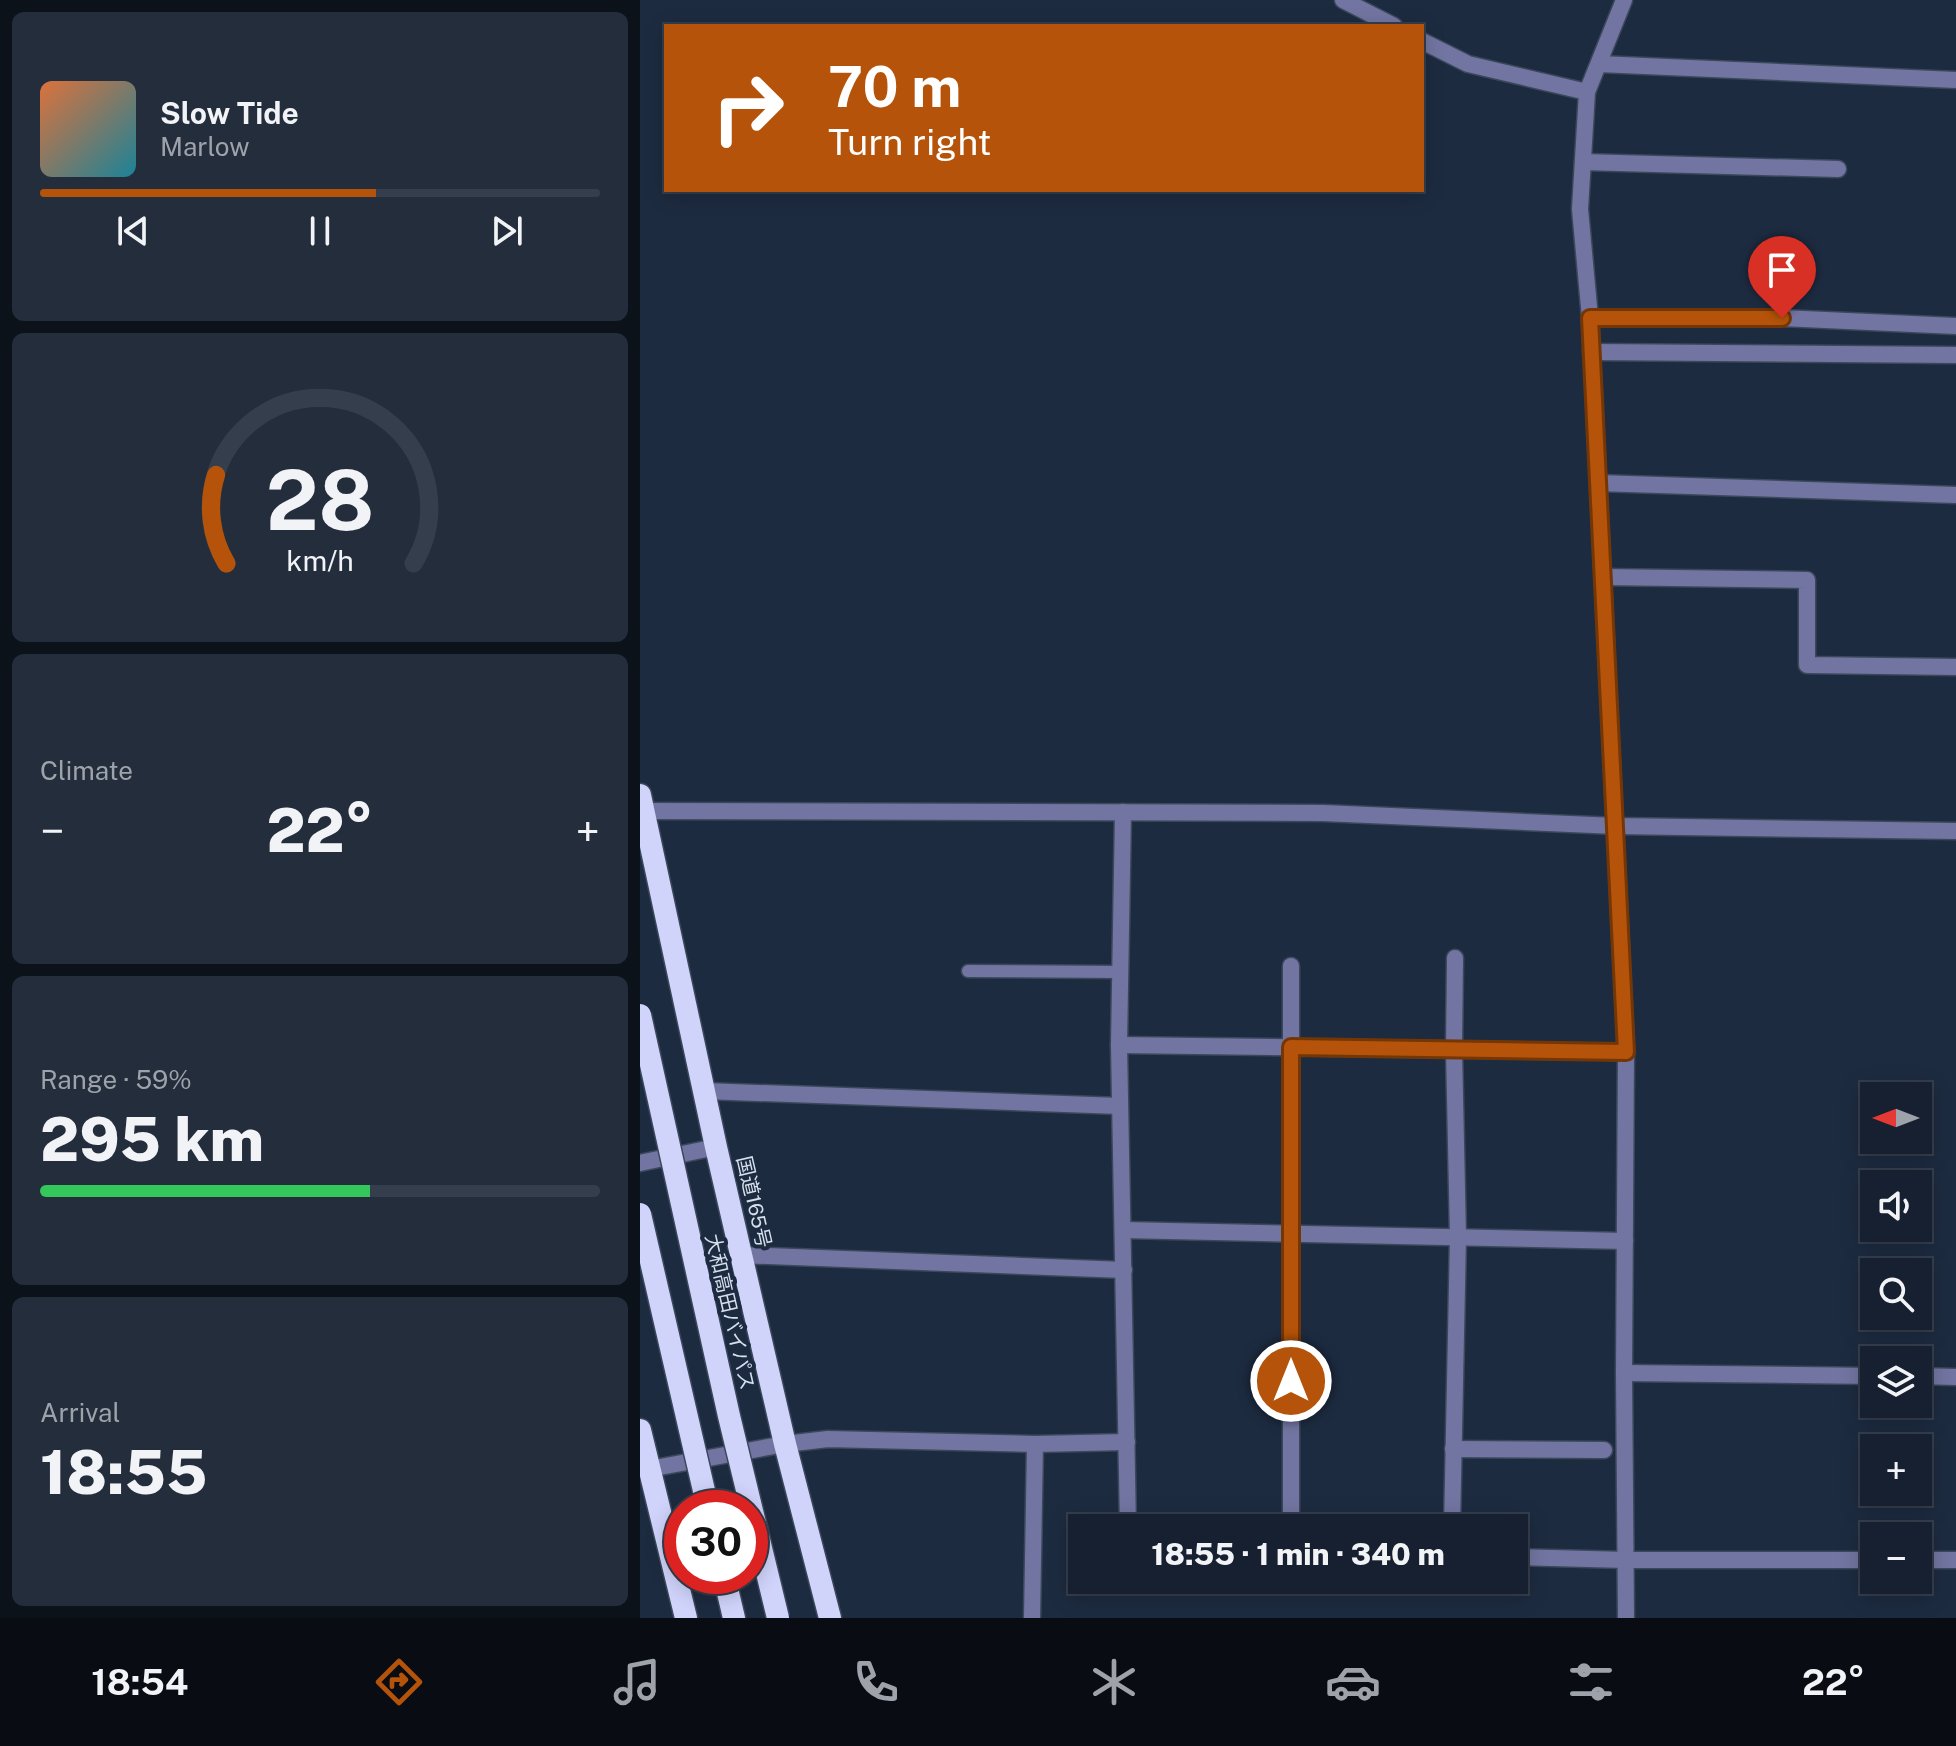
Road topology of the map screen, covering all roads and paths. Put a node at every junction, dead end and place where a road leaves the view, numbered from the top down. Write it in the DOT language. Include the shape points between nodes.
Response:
graph roads {
  1 [pos="1343,0"];
  2 [pos="1624,0"];
  3 [pos="1390,24"];
  4 [pos="1424,42"];
  5 [pos="1601,59"];
  6 [pos="1956,80"];
  7 [pos="1587,92"];
  8 [pos="1583,162"];
  9 [pos="1838,169"];
  10 [pos="1590,318"];
  11 [pos="1956,326"];
  12 [pos="1591,352"];
  13 [pos="1956,355"];
  14 [pos="1598,483"];
  15 [pos="1956,495"];
  16 [pos="1603,577"];
  17 [pos="1956,667"];
  18 [pos="641,806"];
  19 [pos="1123,812"];
  20 [pos="1616,826"];
  21 [pos="1956,831"];
  22 [pos="1455,958"];
  23 [pos="1291,966"];
  24 [pos="968,971"];
  25 [pos="1120,972"];
  26 [pos="640,1015"];
  27 [pos="1119,1045"];
  28 [pos="1291,1047"];
  29 [pos="1454,1050"];
  30 [pos="1626,1052"];
  31 [pos="704,1091"];
  32 [pos="1120,1106"];
  33 [pos="716,1147"];
  34 [pos="640,1163"];
  35 [pos="640,1214"];
  36 [pos="1123,1230"];
  37 [pos="1291,1234"];
  38 [pos="1458,1237"];
  39 [pos="1625,1241"];
  40 [pos="741,1255"];
  41 [pos="1124,1270"];
  42 [pos="1624,1373"];
  43 [pos="1860,1376"];
  44 [pos="1932,1376"];
  45 [pos="1956,1377"];
  46 [pos="640,1430"];
  47 [pos="1127,1442"];
  48 [pos="785,1444"];
  49 [pos="1035,1444"];
  50 [pos="1453,1449"];
  51 [pos="1604,1450"];
  52 [pos="649,1469"];
  53 [pos="704,1490"];
  54 [pos="1128,1514"];
  55 [pos="1291,1514"];
  56 [pos="1452,1514"];
  57 [pos="1528,1557"];
  58 [pos="1626,1560"];
  59 [pos="1860,1560"];
  60 [pos="1932,1560"];
  61 [pos="1956,1560"];
  62 [pos="728,1594"];
  63 [pos="686,1618"];
  64 [pos="734,1618"];
  65 [pos="778,1618"];
  66 [pos="830,1618"];
  67 [pos="1032,1618"];
  68 [pos="1626,1618"];
  1 -- 3 [label="street"];
  2 -- 5 [label="street"];
  4 -- 7 [label="street" via="1468,64"];
  5 -- 6 [label="street"];
  5 -- 7 [label="street"];
  7 -- 8 [label="street"];
  8 -- 9 [label="street"];
  8 -- 10 [label="street" via="1580,209"];
  10 -- 11 [label="street" via="1782,318"];
  10 -- 12 [label="street"];
  12 -- 13 [label="street"];
  12 -- 14 [label="street"];
  14 -- 15 [label="street"];
  14 -- 16 [label="street"];
  16 -- 17 [label="street" via="1807,580 1807,665"];
  16 -- 20 [label="street"];
  18 -- 19 [label="street"];
  18 -- 31 [label="highway, 国道165号"];
  19 -- 20 [label="street" via="1323,813"];
  19 -- 25 [label="street"];
  20 -- 21 [label="street"];
  20 -- 30 [label="street"];
  22 -- 29 [label="street"];
  23 -- 28 [label="street"];
  24 -- 25 [label="lane"];
  25 -- 27 [label="street"];
  26 -- 65 [label="highway, 大和高田バイパス, bridge"];
  27 -- 28 [label="street"];
  27 -- 32 [label="street"];
  28 -- 29 [label="street"];
  28 -- 37 [label="street"];
  29 -- 30 [label="street"];
  29 -- 38 [label="street"];
  30 -- 39 [label="street"];
  31 -- 32 [label="street"];
  31 -- 33 [label="highway, 国道165号"];
  32 -- 36 [label="street"];
  33 -- 34 [label="street"];
  33 -- 40 [label="highway, 国道165号"];
  35 -- 53 [label="highway, bridge"];
  36 -- 37 [label="street"];
  36 -- 41 [label="street"];
  37 -- 38 [label="street"];
  37 -- 55 [label="street"];
  38 -- 39 [label="street"];
  38 -- 50 [label="street"];
  39 -- 42 [label="street"];
  40 -- 41 [label="street"];
  40 -- 48 [label="highway, 国道165号"];
  41 -- 47 [label="street"];
  42 -- 43 [label="street"];
  42 -- 58 [label="street"];
  44 -- 45 [label="street"];
  46 -- 52 [label="highway"];
  47 -- 49 [label="street"];
  47 -- 54 [label="street"];
  48 -- 49 [label="street" via="828,1439"];
  48 -- 52 [label="street"];
  48 -- 66 [label="highway, 国道165号"];
  49 -- 67 [label="street"];
  50 -- 51 [label="street"];
  50 -- 56 [label="street"];
  52 -- 63 [label="highway"];
  57 -- 58 [label="street"];
  58 -- 59 [label="street"];
  58 -- 68 [label="street"];
  60 -- 61 [label="street"];
  62 -- 64 [label="highway"];
}
